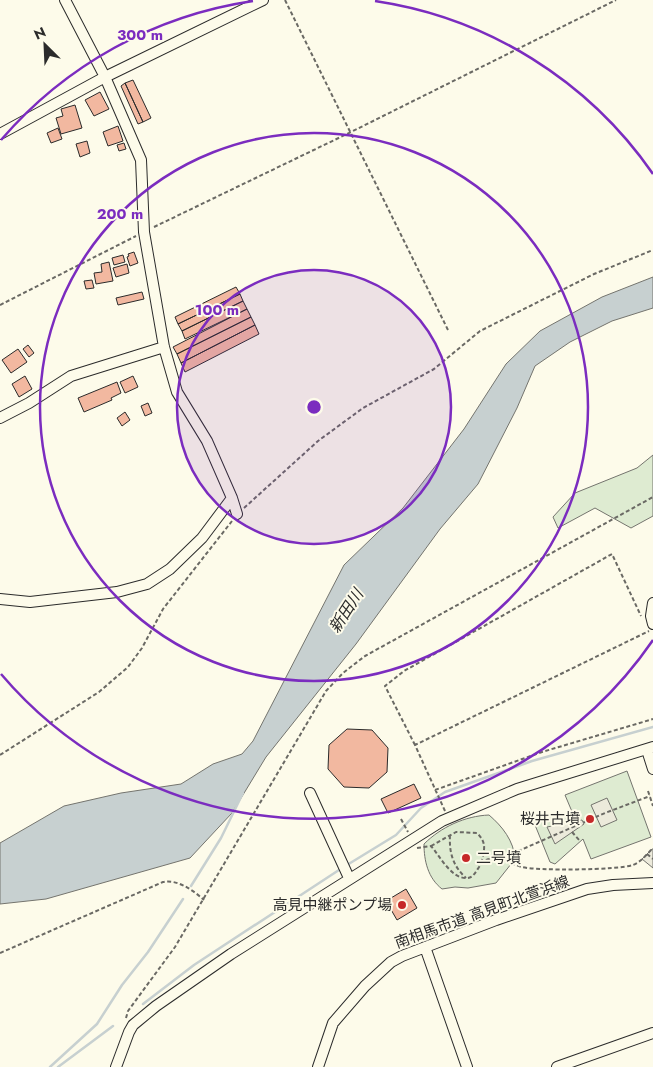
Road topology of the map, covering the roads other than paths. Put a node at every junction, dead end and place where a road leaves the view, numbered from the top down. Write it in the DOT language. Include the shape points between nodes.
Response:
graph roads {
  1 [pos="65,0"];
  2 [pos="263,0"];
  3 [pos="247,3"];
  4 [pos="105,78"];
  5 [pos="0,134"];
  6 [pos="164,347"];
  7 [pos="0,418"];
  8 [pos="232,498"];
  9 [pos="237,514"];
  10 [pos="0,599"];
  11 [pos="653,603"];
  12 [pos="649,624"];
  13 [pos="650,749"];
  14 [pos="653,769"];
  15 [pos="310,793"];
  16 [pos="348,875"];
  17 [pos="653,883"];
  18 [pos="425,947"];
  19 [pos="653,1033"];
  20 [pos="116,1067"];
  21 [pos="318,1067"];
  22 [pos="467,1067"];
  23 [pos="557,1067"];
  1 -- 4 [label="street"];
  2 -- 3 [label="street"];
  3 -- 4 [label="street"];
  4 -- 5 [label="street"];
  4 -- 6 [label="street" via="141,160 144,232"];
  6 -- 7 [label="street" via="71,376"];
  6 -- 8 [label="street" via="177,392 207,441"];
  8 -- 9 [label="street"];
  8 -- 10 [label="street" via="202,538 170,569 146,584 117,592 30,602"];
  11 -- 12 [label="street"];
  13 -- 14 [label="street"];
  13 -- 16 [label="street" via="517,789 410,837"];
  15 -- 16 [label="street"];
  16 -- 20 [label="street" via="171,995 133,1025"];
  17 -- 18 [label="street, 南相馬市道 高見町北萱浜線" via="588,889"];
  18 -- 21 [label="street, 南相馬市道 高見町北萱浜線" via="391,962 350,1002 333,1023"];
  18 -- 22 [label="street"];
  19 -- 23 [label="street"];
}
